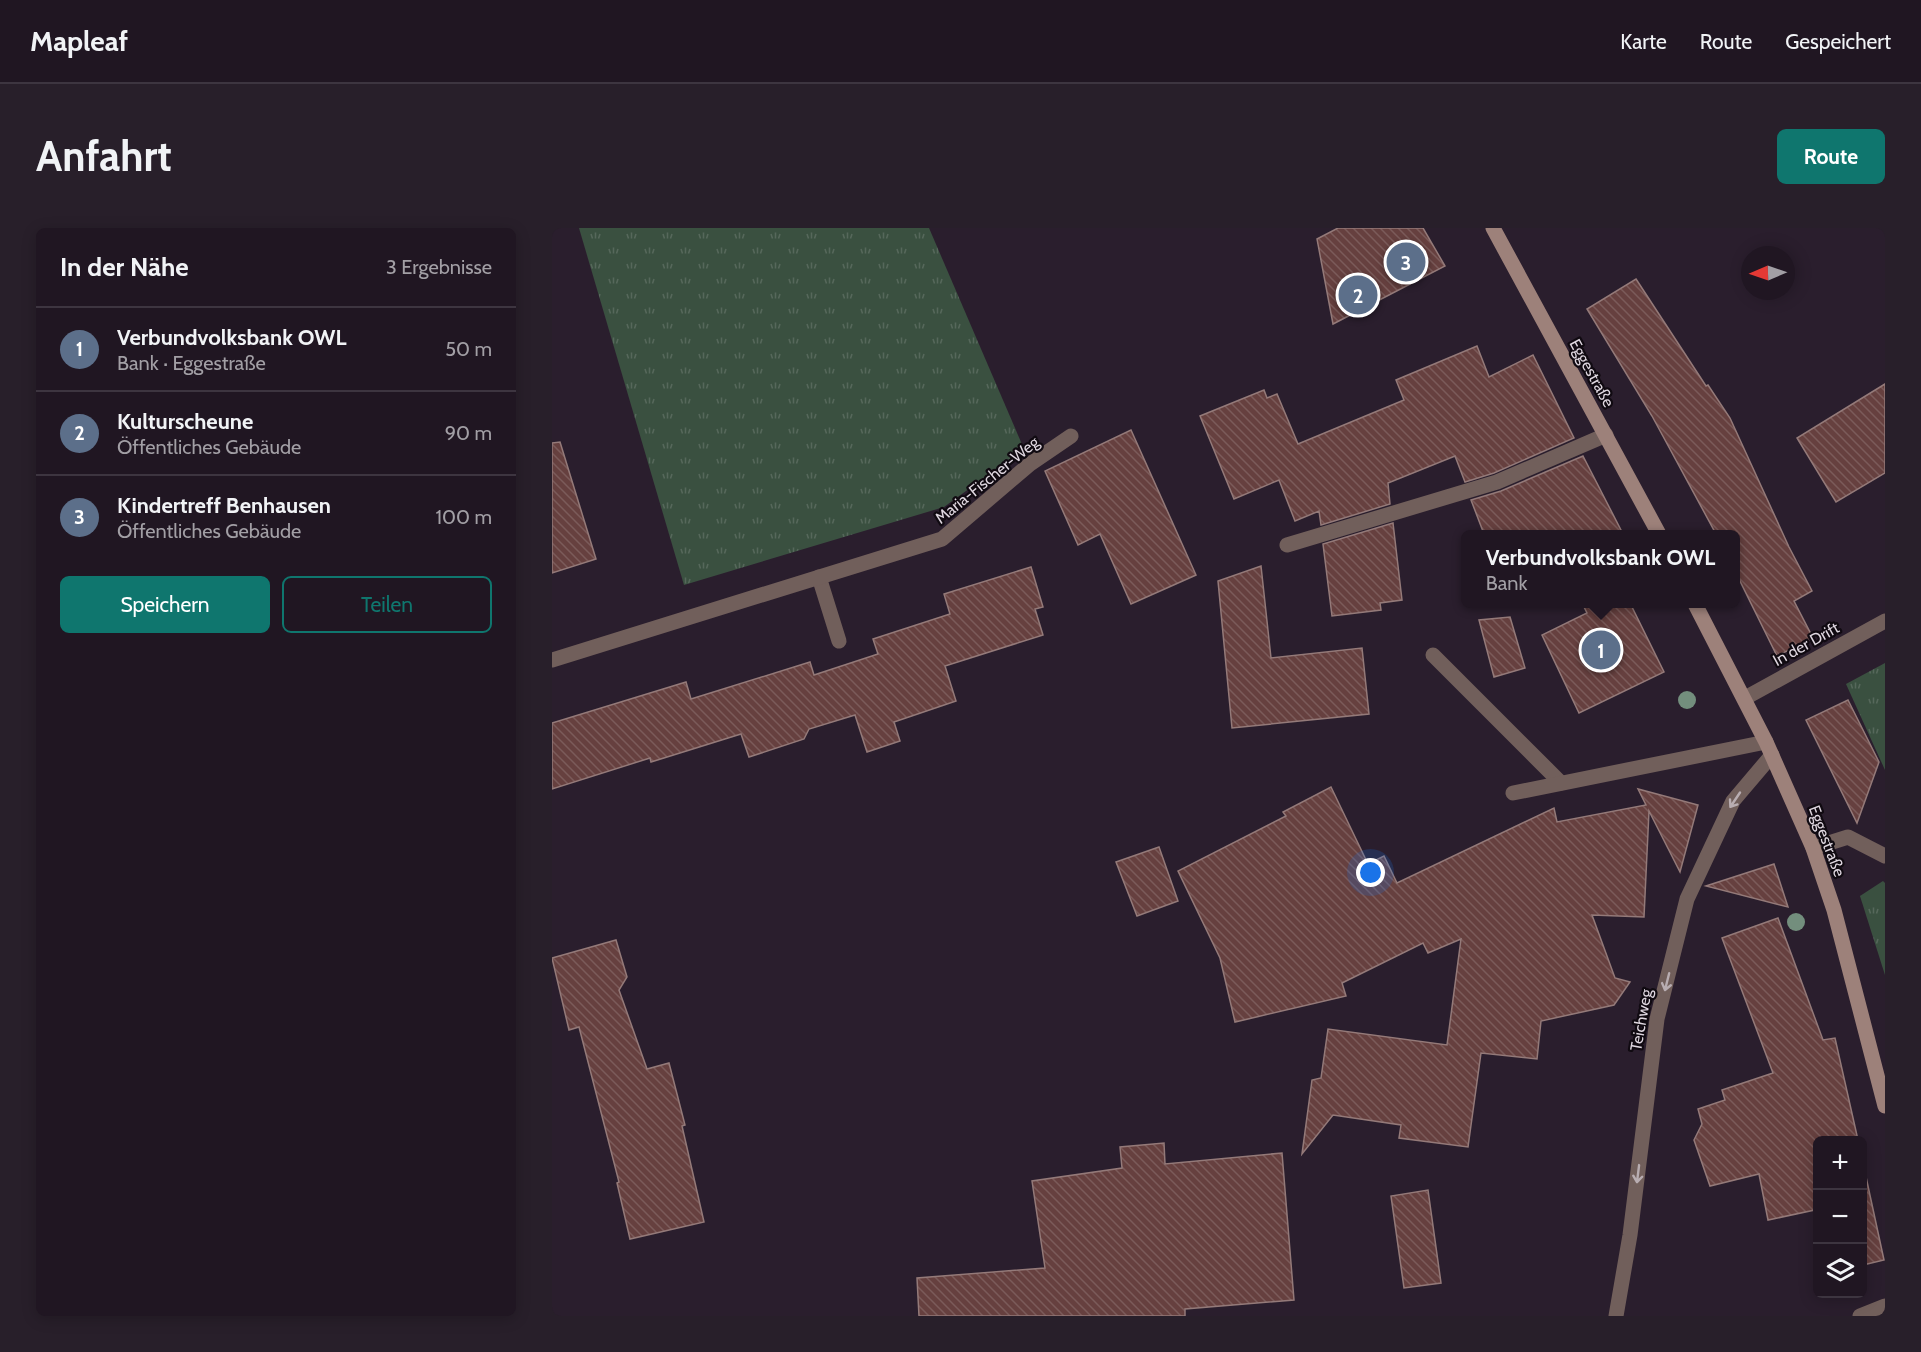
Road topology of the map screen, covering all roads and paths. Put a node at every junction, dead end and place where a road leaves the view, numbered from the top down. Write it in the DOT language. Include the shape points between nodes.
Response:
graph roads {
  1 [pos="1492,228"];
  2 [pos="1606,435"];
  3 [pos="1071,436"];
  4 [pos="1657,530"];
  5 [pos="1287,545"];
  6 [pos="819,578"];
  7 [pos="1698,608"];
  8 [pos="1885,621"];
  9 [pos="839,641"];
  10 [pos="1433,655"];
  11 [pos="552,660"];
  12 [pos="1745,698"];
  13 [pos="1769,749"];
  14 [pos="1562,783"];
  15 [pos="1513,793"];
  16 [pos="1813,848"];
  17 [pos="1885,856"];
  18 [pos="1885,1106"];
  19 [pos="1885,1306"];
  20 [pos="1616,1316"];
  21 [pos="1860,1316"];
  1 -- 2 [label="main road, Eggestraße"];
  2 -- 4 [label="main road, Eggestraße"];
  2 -- 5 [label="street" via="1497,482"];
  3 -- 6 [label="street, Maria-Fischer-Weg" via="1030,464 942,540"];
  6 -- 9 [label="street"];
  6 -- 11 [label="street, Maria-Fischer-Weg"];
  7 -- 12 [label="main road, Eggestraße"];
  8 -- 12 [label="street, In der Drift"];
  10 -- 14 [label="street"];
  12 -- 13 [label="main road, Eggestraße"];
  13 -- 14 [label="street"];
  13 -- 16 [label="main road, Eggestraße"];
  13 -- 20 [label="street, Teichweg, one-way" via="1733,801 1688,899 1657,1019"];
  14 -- 15 [label="street"];
  16 -- 17 [label="street" via="1848,837"];
  16 -- 18 [label="main road, Eggestraße" via="1834,910"];
  19 -- 21 [label="street"];
}
